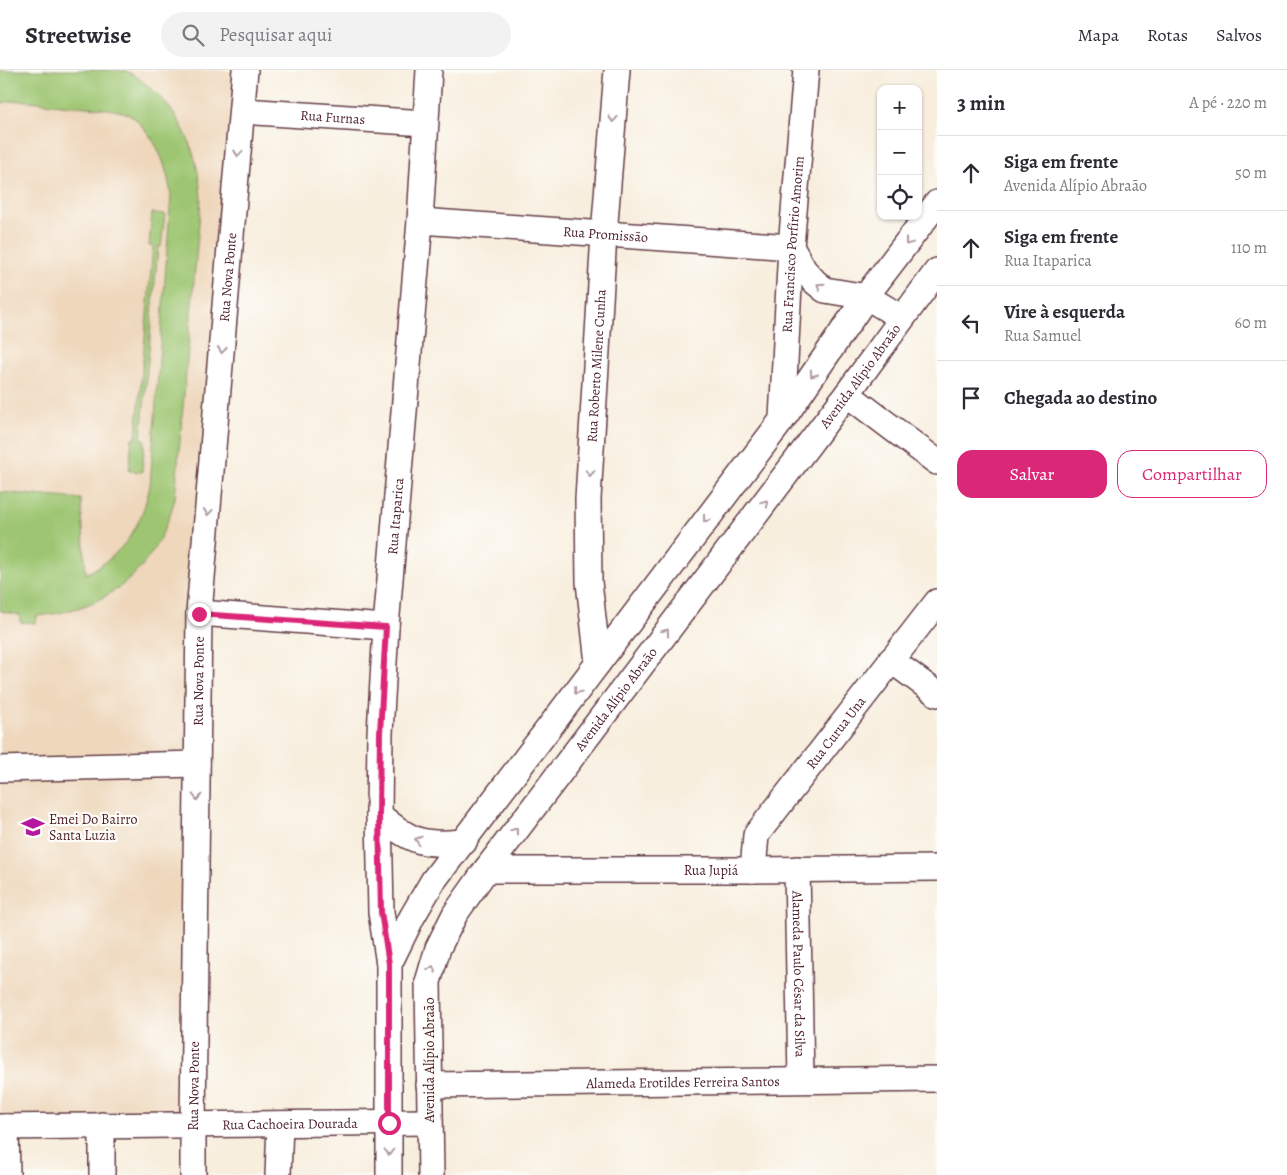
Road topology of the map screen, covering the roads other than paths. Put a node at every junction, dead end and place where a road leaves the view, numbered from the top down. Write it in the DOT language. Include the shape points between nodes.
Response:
graph roads {
  1 [pos="245,70"];
  2 [pos="429,70"];
  3 [pos="617,70"];
  4 [pos="806,70"];
  5 [pos="242,111"];
  6 [pos="425,123"];
  7 [pos="937,203"];
  8 [pos="420,222"];
  9 [pos="604,235"];
  10 [pos="791,247"];
  11 [pos="937,271"];
  12 [pos="867,296"];
  13 [pos="902,318"];
  14 [pos="847,394"];
  15 [pos="782,420"];
  16 [pos="937,462"];
  17 [pos="937,602"];
  18 [pos="199,614"];
  19 [pos="386,627"];
  20 [pos="891,660"];
  21 [pos="598,663"];
  22 [pos="937,694"];
  23 [pos="198,764"];
  24 [pos="0,769"];
  25 [pos="379,815"];
  26 [pos="464,842"];
  27 [pos="937,868"];
  28 [pos="797,869"];
  29 [pos="486,870"];
  30 [pos="753,870"];
  31 [pos="389,964"];
  32 [pos="937,1078"];
  33 [pos="801,1080"];
  34 [pos="429,1085"];
  35 [pos="429,1122"];
  36 [pos="192,1123"];
  37 [pos="389,1123"];
  38 [pos="280,1124"];
  39 [pos="102,1125"];
  40 [pos="3,1127"];
  41 [pos="7,1175"];
  42 [pos="102,1175"];
  43 [pos="193,1175"];
  44 [pos="278,1175"];
  45 [pos="389,1175"];
  46 [pos="430,1175"];
  1 -- 5 [label="street, Rua Nova Ponte"];
  2 -- 6 [label="street, Rua Itaparica"];
  3 -- 9 [label="street, Rua Roberto Milene Cunha, one-way"];
  4 -- 10 [label="street, Rua Francisco Porfírio Amorim"];
  5 -- 6 [label="street, Rua Furnas"];
  5 -- 18 [label="street, Rua Nova Ponte, one-way"];
  6 -- 8 [label="street, Rua Itaparica"];
  7 -- 12 [label="street, one-way"];
  8 -- 9 [label="street, Rua Promissão"];
  8 -- 19 [label="street, Rua Itaparica"];
  9 -- 10 [label="street, Rua Promissão"];
  9 -- 21 [label="street, Rua Roberto Milene Cunha, one-way" via="588,525 589,582"];
  12 -- 10 [label="street, one-way" via="826,290 804,270"];
  10 -- 15 [label="street, Rua Francisco Porfírio Amorim"];
  11 -- 13 [label="street, Avenida Alípio Abraão"];
  12 -- 13 [label="street"];
  12 -- 15 [label="street, one-way"];
  13 -- 14 [label="street, Avenida Alípio Abraão"];
  14 -- 16 [label="street"];
  29 -- 14 [label="street, Avenida Alípio Abraão, one-way"];
  15 -- 21 [label="street, one-way"];
  17 -- 20 [label="street, Rua Curua Una"];
  18 -- 19 [label="street"];
  18 -- 23 [label="street, Rua Nova Ponte"];
  19 -- 25 [label="street, Rua Itaparica"];
  20 -- 22 [label="street"];
  20 -- 30 [label="street, Rua Curua Una" via="756,835"];
  21 -- 26 [label="street, one-way"];
  23 -- 24 [label="street"];
  23 -- 36 [label="street, Rua Nova Ponte, one-way"];
  26 -- 25 [label="street, one-way" via="439,845 416,841"];
  25 -- 31 [label="street, Rua Itaparica" via="381,912"];
  26 -- 31 [label="street" via="433,882"];
  27 -- 28 [label="street, Rua Jupiá"];
  28 -- 30 [label="street, Rua Jupiá"];
  28 -- 33 [label="street, Alameda Paulo César da Silva"];
  29 -- 30 [label="street, Rua Jupiá"];
  34 -- 29 [label="street, Avenida Alípio Abraão, one-way" via="428,982 438,948 455,914"];
  31 -- 37 [label="street"];
  32 -- 33 [label="street, Alameda Erotildes Ferreira Santos"];
  33 -- 34 [label="street, Alameda Erotildes Ferreira Santos"];
  34 -- 35 [label="street, Avenida Alípio Abraão"];
  35 -- 37 [label="street, Rua Cachoeira Dourada"];
  35 -- 46 [label="street, Avenida Alípio Abraão"];
  36 -- 38 [label="street, Rua Cachoeira Dourada"];
  36 -- 39 [label="street, Rua Cachoeira Dourada"];
  36 -- 43 [label="street, Rua Nova Ponte"];
  37 -- 38 [label="street, Rua Cachoeira Dourada"];
  37 -- 45 [label="street, one-way"];
  38 -- 44 [label="street"];
  39 -- 40 [label="street, Rua Cachoeira Dourada"];
  39 -- 42 [label="street"];
  40 -- 41 [label="street"];
}
